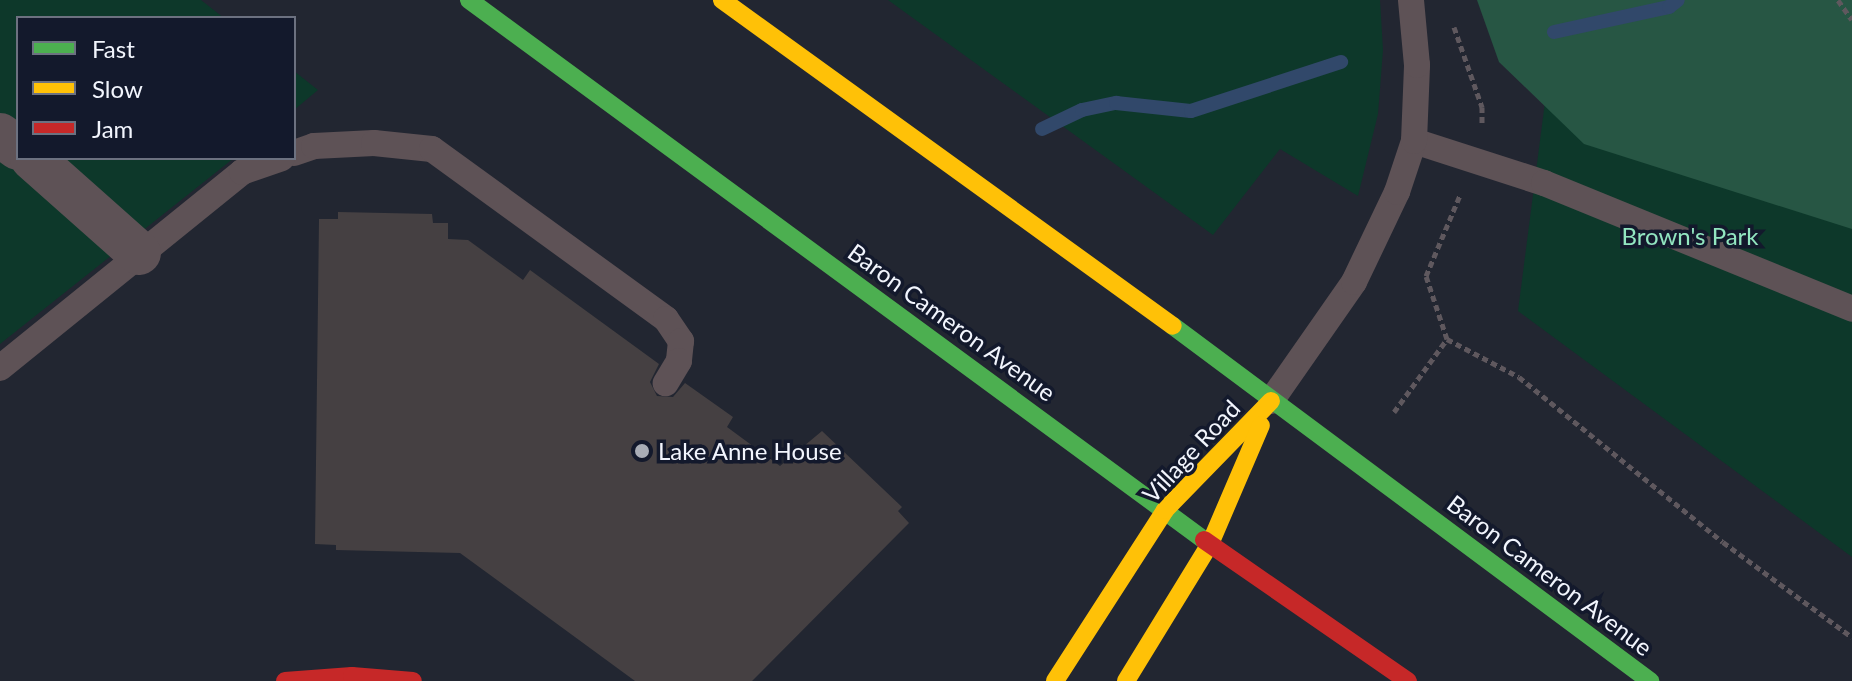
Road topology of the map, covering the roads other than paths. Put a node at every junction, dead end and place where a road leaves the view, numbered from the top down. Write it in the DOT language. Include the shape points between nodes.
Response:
graph roads {
  1 [pos="469,0"];
  2 [pos="722,0"];
  3 [pos="1411,0"];
  4 [pos="1414,141"];
  5 [pos="296,152"];
  6 [pos="34,160"];
  7 [pos="276,160"];
  8 [pos="139,253"];
  9 [pos="1852,309"];
  10 [pos="0,368"];
  11 [pos="666,383"];
  12 [pos="1271,401"];
  13 [pos="1165,510"];
  14 [pos="1210,544"];
  15 [pos="285,681"];
  16 [pos="413,681"];
  17 [pos="1055,681"];
  18 [pos="1126,681"];
  19 [pos="1408,681"];
  20 [pos="1650,681"];
  1 -- 13 [label="main road, Baron Cameron Avenue"];
  2 -- 12 [label="main road, Baron Cameron Avenue"];
  3 -- 4 [label="lane" via="1417,65"];
  4 -- 9 [label="lane" via="1544,183"];
  4 -- 12 [label="lane" via="1370,254"];
  5 -- 11 [label="lane" via="314,146 374,143 432,149 666,319 681,341 679,361"];
  6 -- 8 [label="street"];
  7 -- 8 [label="lane" via="242,172"];
  8 -- 10 [label="lane"];
  12 -- 13 [label="main road, Village Road"];
  12 -- 14 [label="main road, Village Road"];
  12 -- 20 [label="main road, Baron Cameron Avenue" via="1355,457"];
  13 -- 14 [label="main road, Baron Cameron Avenue"];
  13 -- 17 [label="main road, Village Road"];
  14 -- 18 [label="main road, Village Road"];
  14 -- 19 [label="main road, Baron Cameron Avenue"];
  15 -- 16 [label="main road" via="352,676"];
}
